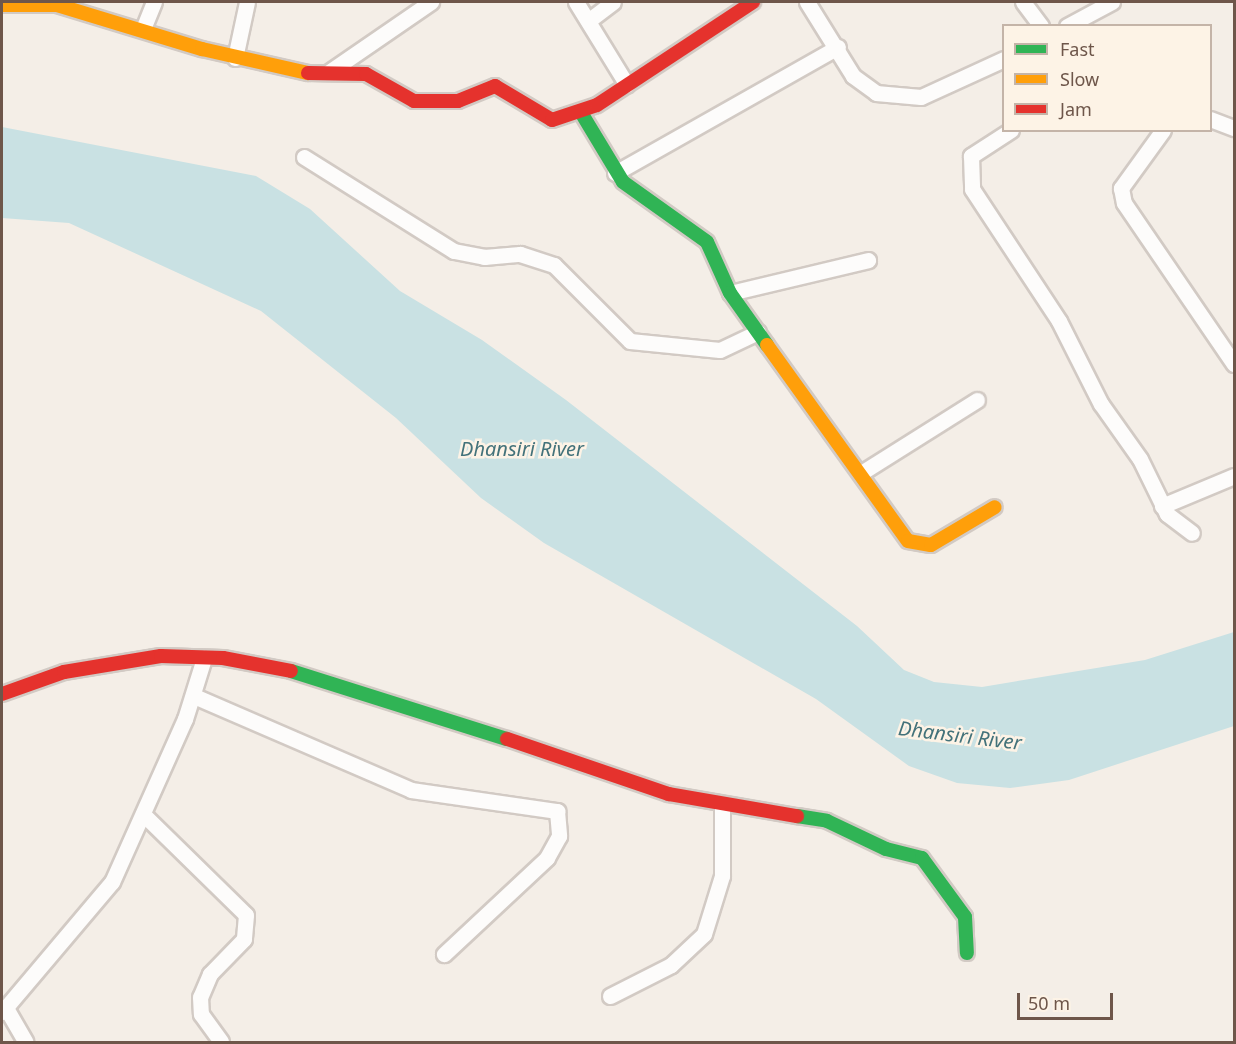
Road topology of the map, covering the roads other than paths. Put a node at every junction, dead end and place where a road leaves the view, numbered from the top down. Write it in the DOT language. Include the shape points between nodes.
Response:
graph roads {
  1 [pos="154,2"];
  2 [pos="247,2"];
  3 [pos="431,2"];
  4 [pos="576,2"];
  5 [pos="613,2"];
  6 [pos="753,2"];
  7 [pos="807,2"];
  8 [pos="1023,2"];
  9 [pos="1112,2"];
  10 [pos="2,4"];
  11 [pos="588,21"];
  12 [pos="1040,24"];
  13 [pos="1071,24"];
  14 [pos="143,29"];
  15 [pos="838,47"];
  16 [pos="235,58"];
  17 [pos="1002,61"];
  18 [pos="329,72"];
  19 [pos="627,85"];
  20 [pos="582,114"];
  21 [pos="1212,120"];
  22 [pos="1234,128"];
  23 [pos="1008,132"];
  24 [pos="1161,132"];
  25 [pos="304,157"];
  26 [pos="615,173"];
  27 [pos="868,260"];
  28 [pos="730,293"];
  29 [pos="758,332"];
  30 [pos="1234,364"];
  31 [pos="977,400"];
  32 [pos="861,472"];
  33 [pos="1234,476"];
  34 [pos="1162,506"];
  35 [pos="995,507"];
  36 [pos="1192,534"];
  37 [pos="204,658"];
  38 [pos="2,694"];
  39 [pos="194,696"];
  40 [pos="722,805"];
  41 [pos="143,813"];
  42 [pos="967,953"];
  43 [pos="444,954"];
  44 [pos="610,996"];
  45 [pos="4,1010"];
  46 [pos="26,1042"];
  47 [pos="221,1042"];
  1 -- 14 [label="street"];
  2 -- 16 [label="street"];
  3 -- 18 [label="street"];
  4 -- 11 [label="street"];
  5 -- 11 [label="street"];
  6 -- 19 [label="street"];
  7 -- 15 [label="street"];
  8 -- 12 [label="street"];
  9 -- 13 [label="street"];
  10 -- 14 [label="street" via="57,5"];
  11 -- 19 [label="street"];
  14 -- 16 [label="street"];
  15 -- 17 [label="street" via="863,88 905,99 941,90"];
  15 -- 26 [label="street"];
  16 -- 18 [label="street" via="305,73"];
  18 -- 20 [label="street" via="377,77 414,101 458,101 488,85 552,120"];
  19 -- 20 [label="street"];
  20 -- 26 [label="street"];
  21 -- 22 [label="street"];
  23 -- 34 [label="street" via="971,156 972,189 1059,321"];
  24 -- 30 [label="street" via="1121,188 1124,203"];
  25 -- 29 [label="street" via="454,251 484,257 520,254 554,265 630,341 720,350"];
  26 -- 28 [label="street" via="707,242"];
  27 -- 28 [label="street"];
  28 -- 29 [label="street"];
  29 -- 32 [label="street"];
  31 -- 32 [label="street"];
  32 -- 35 [label="street" via="915,546 931,545"];
  33 -- 34 [label="street"];
  34 -- 36 [label="street"];
  37 -- 38 [label="street" via="101,664"];
  37 -- 39 [label="street"];
  37 -- 40 [label="street" via="319,676 669,794"];
  39 -- 41 [label="street"];
  39 -- 43 [label="street" via="421,793 557,811 559,836 547,858"];
  40 -- 42 [label="street" via="828,821 886,849 922,858 945,883 965,917"];
  40 -- 44 [label="street" via="722,876 707,928 671,965"];
  41 -- 45 [label="street" via="108,888"];
  41 -- 47 [label="street" via="246,915 244,939 210,974 200,997 201,1014"];
  45 -- 46 [label="street"];
}
